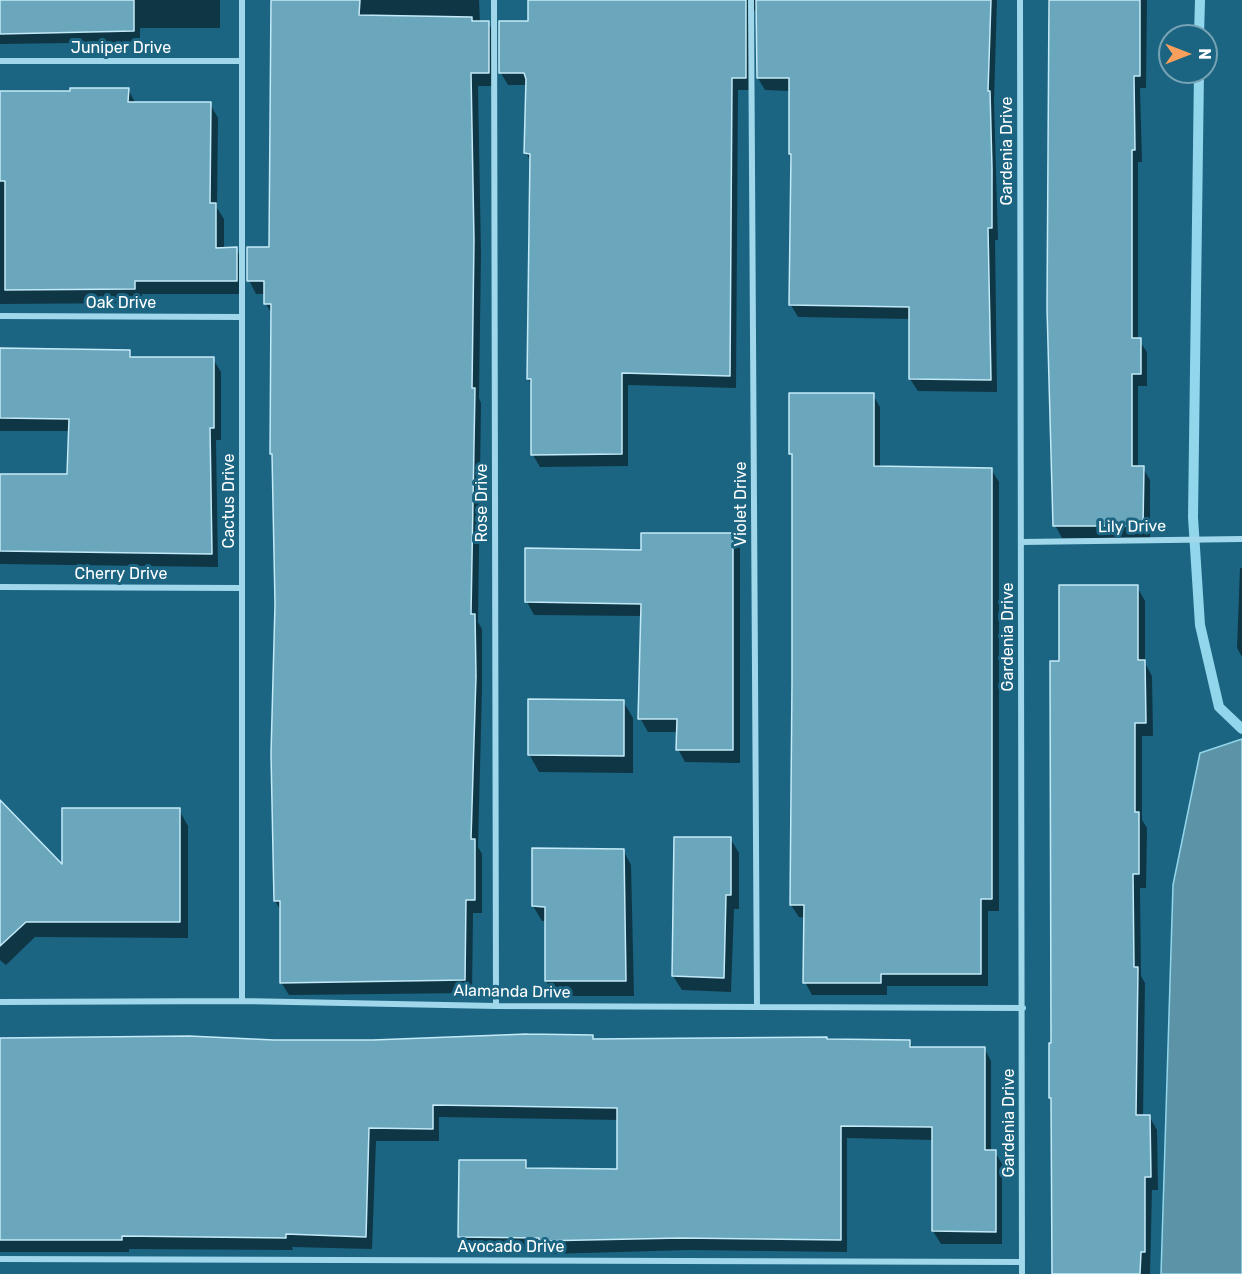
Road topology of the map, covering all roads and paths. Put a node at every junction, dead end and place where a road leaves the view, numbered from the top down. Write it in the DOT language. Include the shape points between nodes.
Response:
graph roads {
  1 [pos="242,0"];
  2 [pos="494,0"];
  3 [pos="751,0"];
  4 [pos="1020,0"];
  5 [pos="0,61"];
  6 [pos="242,61"];
  7 [pos="0,316"];
  8 [pos="242,317"];
  9 [pos="1242,539"];
  10 [pos="1022,542"];
  11 [pos="0,587"];
  12 [pos="242,588"];
  13 [pos="242,1001"];
  14 [pos="0,1002"];
  15 [pos="496,1006"];
  16 [pos="757,1007"];
  17 [pos="1023,1008"];
  18 [pos="0,1259"];
  19 [pos="1022,1262"];
  20 [pos="1022,1274"];
  1 -- 6 [label="street, Cactus Drive"];
  2 -- 15 [label="street, Rose Drive"];
  3 -- 16 [label="street, Violet Drive"];
  4 -- 10 [label="street, Gardenia Drive"];
  5 -- 6 [label="street, Juniper Drive"];
  6 -- 8 [label="street, Cactus Drive"];
  7 -- 8 [label="street, Oak Drive"];
  8 -- 12 [label="street, Cactus Drive"];
  9 -- 10 [label="street, Lily Drive"];
  10 -- 17 [label="street, Gardenia Drive"];
  11 -- 12 [label="street, Cherry Drive"];
  12 -- 13 [label="street, Cactus Drive"];
  13 -- 14 [label="street, Alamanda Drive"];
  13 -- 15 [label="street, Alamanda Drive"];
  15 -- 16 [label="street, Alamanda Drive"];
  16 -- 17 [label="street, Alamanda Drive"];
  17 -- 19 [label="street, Gardenia Drive"];
  18 -- 19 [label="street, Avocado Drive"];
  19 -- 20 [label="street, Gardenia Drive"];
}
